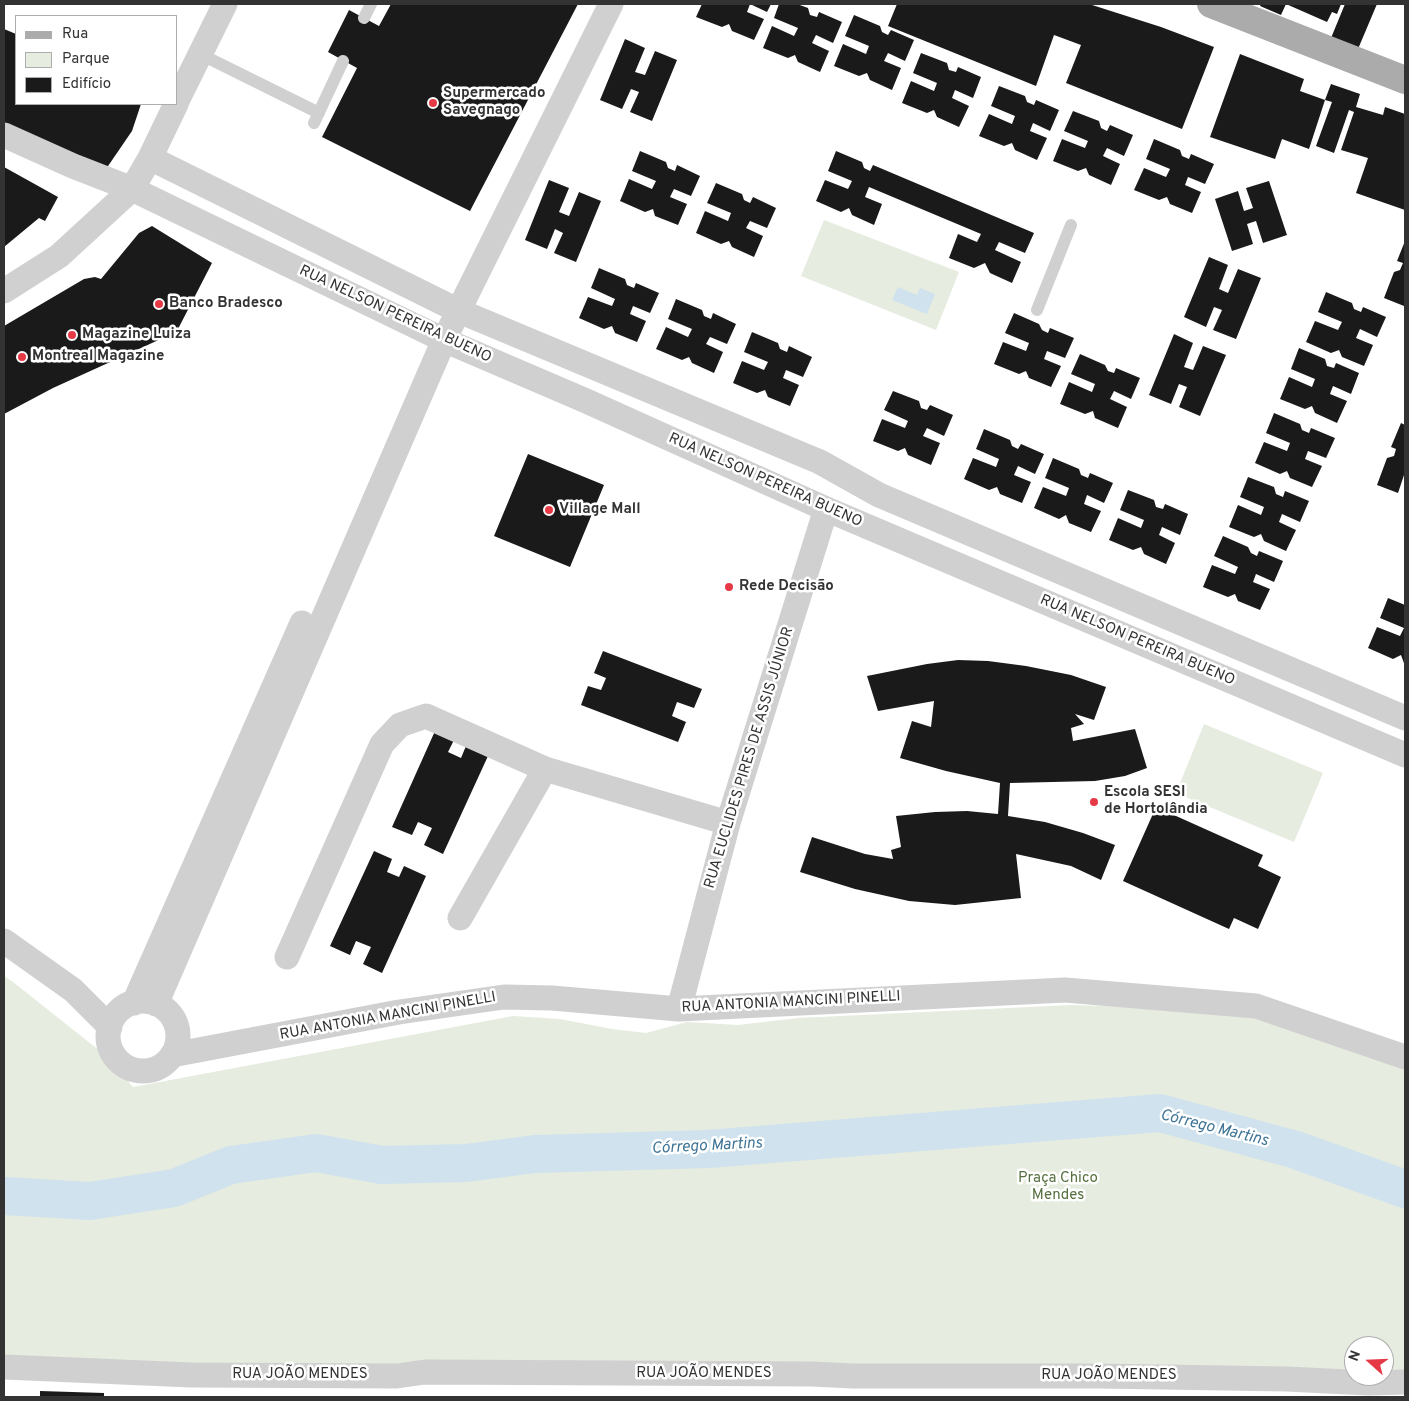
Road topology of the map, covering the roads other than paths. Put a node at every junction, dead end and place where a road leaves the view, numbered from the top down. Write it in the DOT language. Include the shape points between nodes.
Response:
graph roads {
  1 [pos="225,4"];
  2 [pos="371,4"];
  3 [pos="611,4"];
  4 [pos="1218,5"];
  5 [pos="364,18"];
  6 [pos="200,54"];
  7 [pos="343,61"];
  8 [pos="1405,80"];
  9 [pos="178,100"];
  10 [pos="176,105"];
  11 [pos="4,135"];
  12 [pos="150,158"];
  13 [pos="132,189"];
  14 [pos="1071,225"];
  15 [pos="4,291"];
  16 [pos="1037,310"];
  17 [pos="459,311"];
  18 [pos="438,337"];
  19 [pos="826,509"];
  20 [pos="1405,718"];
  21 [pos="1405,755"];
  22 [pos="545,769"];
  23 [pos="728,823"];
  24 [pos="460,918"];
  25 [pos="4,941"];
  26 [pos="287,957"];
  27 [pos="145,1003"];
  28 [pos="679,1008"];
  29 [pos="110,1027"];
  30 [pos="172,1055"];
  31 [pos="1405,1057"];
  32 [pos="4,1368"];
  33 [pos="203,1386"];
  34 [pos="398,1386"];
  35 [pos="1096,1386"];
  36 [pos="851,1387"];
  37 [pos="1390,1387"];
  1 -- 6 [label="street"];
  2 -- 5 [label="lane"];
  3 -- 17 [label="street"];
  4 -- 8 [label="main road"];
  6 -- 7 [label="lane" via="316,118"];
  6 -- 9 [label="street"];
  10 -- 12 [label="street"];
  11 -- 13 [label="street, RUA NELSON PEREIRA BUENO"];
  12 -- 13 [label="street"];
  12 -- 17 [label="street, RUA NELSON PEREIRA BUENO"];
  13 -- 15 [label="street" via="59,256"];
  13 -- 18 [label="street, RUA NELSON PEREIRA BUENO"];
  14 -- 16 [label="lane"];
  17 -- 18 [label="street"];
  17 -- 20 [label="street, RUA NELSON PEREIRA BUENO" via="820,462 879,495"];
  18 -- 19 [label="street, RUA NELSON PEREIRA BUENO"];
  18 -- 27 [label="street"];
  19 -- 21 [label="street, RUA NELSON PEREIRA BUENO"];
  19 -- 23 [label="street, RUA EUCLIDES PIRES DE ASSIS JÚNIOR"];
  22 -- 23 [label="street"];
  22 -- 24 [label="street"];
  22 -- 26 [label="street" via="426,716 400,725 382,744"];
  23 -- 28 [label="street, RUA EUCLIDES PIRES DE ASSIS JÚNIOR"];
  25 -- 29 [label="street" via="73,990"];
  27 -- 29 [label="street" via="123,1008"];
  27 -- 30 [label="street" via="165,1010 172,1018 178,1039"];
  28 -- 30 [label="street, RUA ANTONIA MANCINI PINELLI" via="504,997 399,1012"];
  28 -- 31 [label="street, RUA ANTONIA MANCINI PINELLI" via="1065,990 1256,1006"];
  29 -- 30 [label="street" via="111,1051 128,1068 151,1071 162,1066"];
  32 -- 33 [label="street, RUA JOÃO MENDES"];
  33 -- 34 [label="street, RUA JOÃO MENDES"];
  34 -- 36 [label="street, RUA JOÃO MENDES" via="435,1372 812,1374"];
  35 -- 36 [label="street, RUA JOÃO MENDES"];
  35 -- 37 [label="street, RUA JOÃO MENDES" via="1286,1378"];
}
